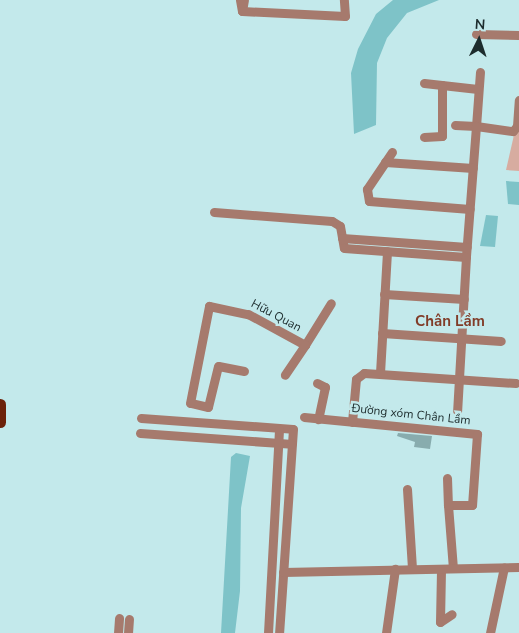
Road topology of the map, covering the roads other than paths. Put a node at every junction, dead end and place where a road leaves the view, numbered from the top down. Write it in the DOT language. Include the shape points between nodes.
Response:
graph roads {
  1 [pos="242,0"];
  2 [pos="344,0"];
  3 [pos="476,34"];
  4 [pos="519,35"];
  5 [pos="480,72"];
  6 [pos="424,83"];
  7 [pos="442,85"];
  8 [pos="478,89"];
  9 [pos="519,100"];
  10 [pos="455,125"];
  11 [pos="476,126"];
  12 [pos="424,137"];
  13 [pos="392,152"];
  14 [pos="385,162"];
  15 [pos="473,168"];
  16 [pos="470,209"];
  17 [pos="214,212"];
  18 [pos="342,238"];
  19 [pos="387,251"];
  20 [pos="466,252"];
  21 [pos="384,294"];
  22 [pos="464,299"];
  23 [pos="331,303"];
  24 [pos="382,333"];
  25 [pos="461,338"];
  26 [pos="500,341"];
  27 [pos="305,346"];
  28 [pos="244,371"];
  29 [pos="380,373"];
  30 [pos="285,375"];
  31 [pos="459,379"];
  32 [pos="516,383"];
  33 [pos="317,384"];
  34 [pos="1,404"];
  35 [pos="457,411"];
  36 [pos="304,417"];
  37 [pos="141,418"];
  38 [pos="318,419"];
  39 [pos="1,422"];
  40 [pos="352,422"];
  41 [pos="279,429"];
  42 [pos="140,433"];
  43 [pos="278,443"];
  44 [pos="292,444"];
  45 [pos="447,478"];
  46 [pos="408,489"];
  47 [pos="448,505"];
  48 [pos="504,567"];
  49 [pos="519,567"];
  50 [pos="453,568"];
  51 [pos="395,569"];
  52 [pos="412,569"];
  53 [pos="441,570"];
  54 [pos="284,572"];
  55 [pos="452,614"];
  56 [pos="119,618"];
  57 [pos="129,619"];
  58 [pos="118,631"];
  59 [pos="128,631"];
  60 [pos="268,633"];
  61 [pos="279,633"];
  62 [pos="386,633"];
  63 [pos="490,633"];
  1 -- 2 [label="street" via="242,11 345,16"];
  3 -- 4 [label="street"];
  5 -- 8 [label="street"];
  6 -- 7 [label="street"];
  7 -- 8 [label="street"];
  7 -- 12 [label="street" via="442,136"];
  8 -- 11 [label="street"];
  9 -- 11 [label="street" via="517,126 513,131"];
  10 -- 11 [label="street"];
  11 -- 15 [label="street"];
  13 -- 14 [label="street"];
  14 -- 15 [label="street"];
  14 -- 16 [label="street" via="367,189 369,201"];
  15 -- 16 [label="street"];
  16 -- 20 [label="street"];
  17 -- 18 [label="street" via="332,221 340,226"];
  18 -- 19 [label="street" via="344,248"];
  18 -- 20 [label="street"];
  19 -- 20 [label="street"];
  19 -- 21 [label="street"];
  20 -- 22 [label="street"];
  21 -- 22 [label="street"];
  21 -- 24 [label="street"];
  22 -- 25 [label="street"];
  23 -- 27 [label="street"];
  24 -- 25 [label="street"];
  24 -- 29 [label="street"];
  25 -- 26 [label="street"];
  25 -- 31 [label="street"];
  27 -- 28 [label="street, Hữu Quan" via="248,314 209,306 190,403 208,407 218,366"];
  27 -- 30 [label="street, Hữu Quan"];
  29 -- 31 [label="street"];
  29 -- 40 [label="street" via="358,376"];
  31 -- 32 [label="street"];
  31 -- 35 [label="street"];
  33 -- 38 [label="street" via="325,387"];
  34 -- 39 [label="main road"];
  36 -- 38 [label="street, Đường xóm Chân Lầm"];
  37 -- 41 [label="street"];
  38 -- 40 [label="street, Đường xóm Chân Lầm"];
  40 -- 47 [label="street, Đường xóm Chân Lầm" via="477,434 472,505"];
  41 -- 43 [label="street"];
  41 -- 44 [label="street" via="293,429"];
  42 -- 43 [label="street"];
  43 -- 44 [label="street"];
  43 -- 60 [label="street"];
  44 -- 54 [label="street"];
  45 -- 47 [label="street"];
  46 -- 52 [label="street"];
  47 -- 50 [label="street"];
  48 -- 49 [label="street"];
  48 -- 50 [label="street"];
  48 -- 63 [label="street"];
  50 -- 53 [label="street"];
  51 -- 52 [label="street"];
  51 -- 54 [label="street"];
  51 -- 62 [label="street"];
  52 -- 53 [label="street"];
  53 -- 55 [label="street" via="440,622"];
  54 -- 61 [label="street"];
  56 -- 58 [label="street"];
  57 -- 59 [label="street"];
  58 -- 59 [label="street"];
}
